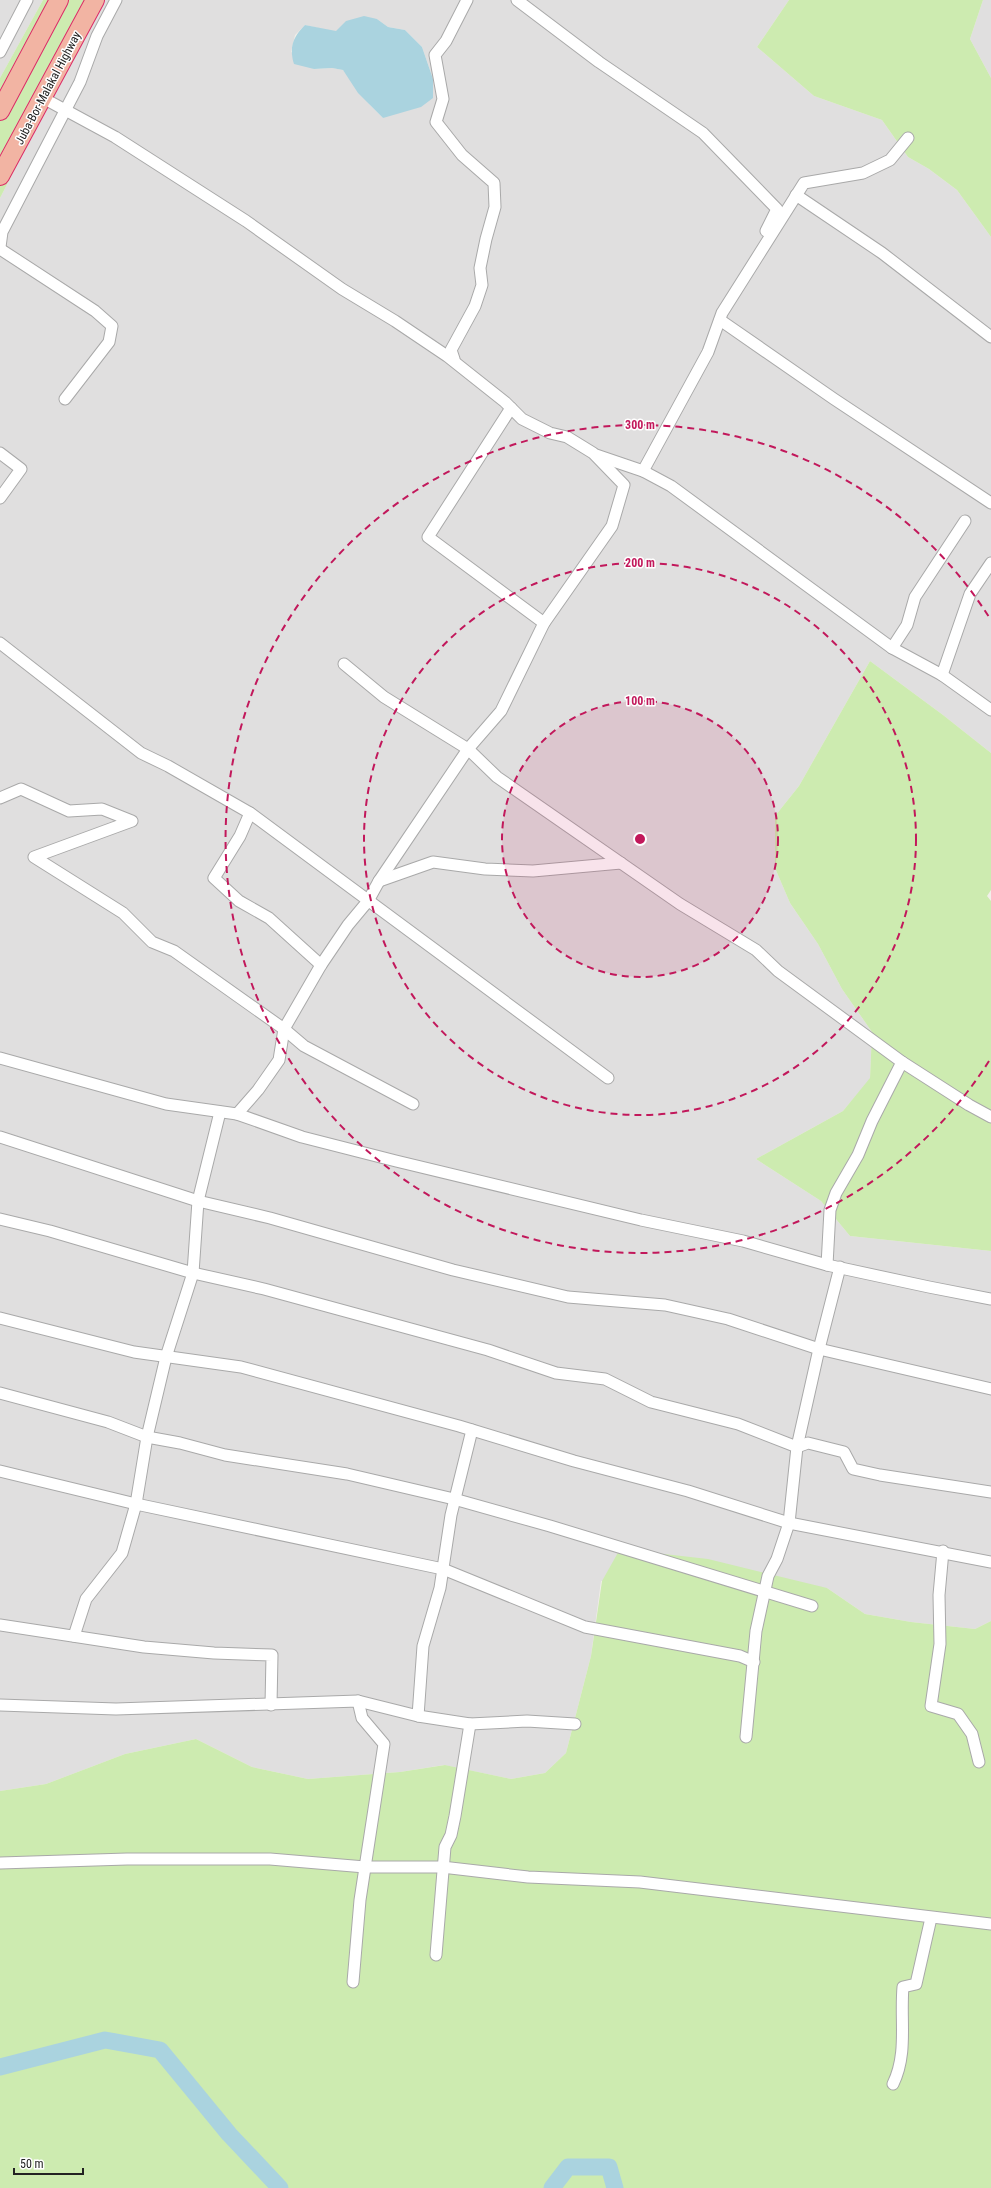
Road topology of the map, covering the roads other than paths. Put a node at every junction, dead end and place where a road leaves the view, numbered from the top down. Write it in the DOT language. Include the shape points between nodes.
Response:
graph roads {
  1 [pos="27,0"];
  2 [pos="59,0"];
  3 [pos="95,0"];
  4 [pos="116,0"];
  5 [pos="467,0"];
  6 [pos="517,0"];
  7 [pos="0,52"];
  8 [pos="43,98"];
  9 [pos="66,109"];
  10 [pos="0,111"];
  11 [pos="908,138"];
  12 [pos="0,176"];
  13 [pos="796,195"];
  14 [pos="0,248"];
  15 [pos="720,320"];
  16 [pos="991,337"];
  17 [pos="714,340"];
  18 [pos="454,359"];
  19 [pos="65,399"];
  20 [pos="511,408"];
  21 [pos="0,453"];
  22 [pos="593,453"];
  23 [pos="643,471"];
  24 [pos="0,498"];
  25 [pos="991,503"];
  26 [pos="965,521"];
  27 [pos="991,563"];
  28 [pos="544,623"];
  29 [pos="0,643"];
  30 [pos="892,648"];
  31 [pos="344,664"];
  32 [pos="942,675"];
  33 [pos="991,710"];
  34 [pos="468,749"];
  35 [pos="0,798"];
  36 [pos="250,813"];
  37 [pos="621,863"];
  38 [pos="379,881"];
  39 [pos="368,900"];
  40 [pos="321,965"];
  41 [pos="284,1029"];
  42 [pos="0,1058"];
  43 [pos="902,1062"];
  44 [pos="608,1078"];
  45 [pos="413,1104"];
  46 [pos="220,1112"];
  47 [pos="237,1114"];
  48 [pos="991,1116"];
  49 [pos="0,1137"];
  50 [pos="198,1201"];
  51 [pos="0,1219"];
  52 [pos="827,1265"];
  53 [pos="840,1267"];
  54 [pos="193,1273"];
  55 [pos="991,1299"];
  56 [pos="0,1318"];
  57 [pos="819,1349"];
  58 [pos="166,1356"];
  59 [pos="991,1389"];
  60 [pos="0,1393"];
  61 [pos="472,1430"];
  62 [pos="147,1437"];
  63 [pos="797,1447"];
  64 [pos="0,1471"];
  65 [pos="991,1492"];
  66 [pos="136,1504"];
  67 [pos="789,1522"];
  68 [pos="943,1551"];
  69 [pos="991,1562"];
  70 [pos="443,1569"];
  71 [pos="812,1606"];
  72 [pos="0,1625"];
  73 [pos="74,1636"];
  74 [pos="754,1662"];
  75 [pos="358,1701"];
  76 [pos="0,1705"];
  77 [pos="272,1705"];
  78 [pos="418,1716"];
  79 [pos="470,1724"];
  80 [pos="574,1724"];
  81 [pos="746,1737"];
  82 [pos="979,1762"];
  83 [pos="0,1863"];
  84 [pos="365,1867"];
  85 [pos="442,1867"];
  86 [pos="931,1918"];
  87 [pos="991,1924"];
  88 [pos="436,1955"];
  89 [pos="353,1982"];
  90 [pos="893,2084"];
  1 -- 7 [label="street"];
  2 -- 10 [label="highway"];
  3 -- 8 [label="highway, Juba-Bor-Malakal Highway"];
  4 -- 9 [label="street" via="97,36 80,82"];
  5 -- 18 [label="street" via="436,55 443,99 436,122 462,155 494,183 494,207 480,268 482,285 475,306 451,350"];
  6 -- 17 [label="street" via="599,62 703,133 777,209"];
  8 -- 9 [label="street"];
  8 -- 12 [label="highway, Juba-Bor-Malakal Highway"];
  9 -- 14 [label="street" via="2,232"];
  9 -- 20 [label="street" via="197,189 342,289 395,321 447,356"];
  11 -- 13 [label="street" via="890,160 863,173 804,183"];
  13 -- 15 [label="street"];
  13 -- 16 [label="street" via="882,253"];
  14 -- 19 [label="street" via="95,311 112,326 109,342"];
  15 -- 23 [label="street" via="708,352"];
  15 -- 25 [label="street"];
  20 -- 22 [label="street" via="522,419 550,433 567,437"];
  20 -- 28 [label="street" via="428,537"];
  21 -- 24 [label="street" via="21,469"];
  22 -- 23 [label="street"];
  22 -- 28 [label="street" via="624,485 612,526"];
  23 -- 30 [label="street" via="671,486"];
  26 -- 30 [label="street" via="915,597 908,625"];
  27 -- 32 [label="street" via="970,594"];
  28 -- 34 [label="street" via="501,711"];
  29 -- 36 [label="street" via="141,753"];
  30 -- 32 [label="street"];
  31 -- 34 [label="street" via="384,697"];
  32 -- 33 [label="street"];
  34 -- 37 [label="street" via="497,777"];
  34 -- 38 [label="street"];
  35 -- 41 [label="street" via="22,790 69,811 102,809 132,820 34,857 122,913 152,942 174,951"];
  36 -- 39 [label="street"];
  36 -- 40 [label="street" via="240,836 214,878 239,901 269,918"];
  37 -- 38 [label="street" via="533,871 485,869 433,862"];
  37 -- 43 [label="street" via="680,904 756,950 778,971"];
  38 -- 39 [label="street"];
  39 -- 40 [label="street"];
  39 -- 44 [label="street"];
  40 -- 41 [label="street"];
  41 -- 45 [label="street" via="304,1046"];
  41 -- 47 [label="street" via="279,1060"];
  42 -- 46 [label="street" via="166,1104"];
  43 -- 48 [label="street" via="969,1105"];
  43 -- 52 [label="street" via="858,1156 836,1193 830,1210"];
  46 -- 47 [label="street"];
  46 -- 50 [label="street"];
  47 -- 52 [label="street" via="302,1137 641,1220 743,1241"];
  49 -- 50 [label="street"];
  50 -- 54 [label="street"];
  50 -- 57 [label="street" via="270,1218 453,1270 568,1296 665,1305 728,1319"];
  51 -- 54 [label="street"];
  52 -- 53 [label="street"];
  53 -- 55 [label="street" via="929,1288"];
  53 -- 57 [label="street"];
  54 -- 58 [label="street"];
  54 -- 63 [label="street" via="271,1291 488,1350 556,1373 605,1379 651,1402 738,1424"];
  56 -- 58 [label="street" via="134,1352"];
  57 -- 59 [label="street"];
  57 -- 63 [label="street"];
  58 -- 61 [label="street" via="241,1367"];
  58 -- 62 [label="street"];
  60 -- 62 [label="street" via="108,1422"];
  61 -- 67 [label="street"];
  61 -- 70 [label="street" via="451,1515"];
  62 -- 66 [label="street"];
  62 -- 71 [label="street" via="225,1456 347,1474 454,1499"];
  63 -- 65 [label="street" via="808,1443 844,1452 853,1469"];
  63 -- 67 [label="street"];
  64 -- 66 [label="street"];
  66 -- 70 [label="street"];
  66 -- 73 [label="street" via="122,1553 86,1599"];
  67 -- 68 [label="street"];
  67 -- 74 [label="street" via="777,1559 768,1576 756,1631"];
  68 -- 69 [label="street"];
  68 -- 82 [label="street" via="939,1595 940,1644 931,1706 958,1714 972,1734"];
  70 -- 74 [label="street" via="585,1627 740,1656"];
  70 -- 78 [label="street" via="423,1646"];
  72 -- 73 [label="street"];
  73 -- 77 [label="street" via="151,1647 272,1655"];
  74 -- 81 [label="street"];
  75 -- 77 [label="street"];
  75 -- 78 [label="street"];
  75 -- 84 [label="street" via="362,1718 384,1744"];
  76 -- 77 [label="street" via="116,1709"];
  78 -- 79 [label="street"];
  79 -- 80 [label="street" via="527,1721"];
  79 -- 85 [label="street" via="455,1816 451,1835 445,1847"];
  83 -- 84 [label="street" via="127,1859 270,1859"];
  84 -- 85 [label="street"];
  84 -- 89 [label="street"];
  85 -- 86 [label="street" via="528,1877 640,1882"];
  85 -- 88 [label="street" via="440,1927"];
  86 -- 87 [label="street"];
  86 -- 90 [label="street" via="916,1984 903,1987 904,2041 899,2073"];
}
